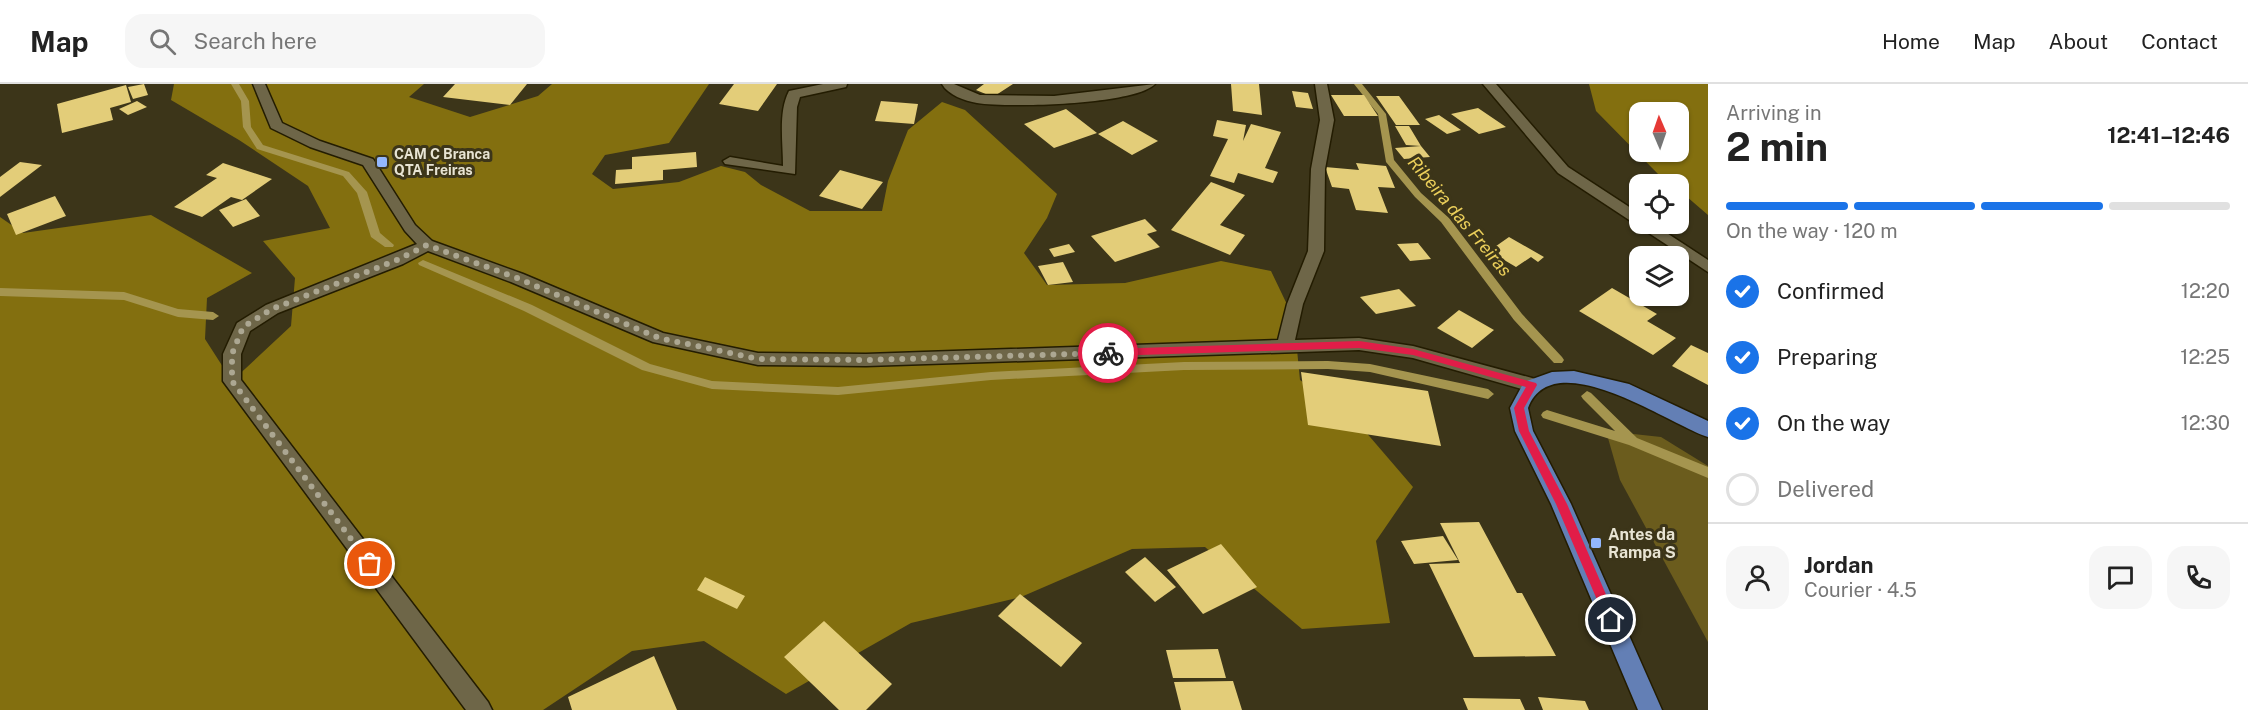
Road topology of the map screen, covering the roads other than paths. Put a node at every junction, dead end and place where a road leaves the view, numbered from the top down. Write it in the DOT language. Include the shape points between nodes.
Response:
graph roads {
  1 [pos="259,84"];
  2 [pos="841,84"];
  3 [pos="948,84"];
  4 [pos="1149,84"];
  5 [pos="1321,84"];
  6 [pos="1489,84"];
  7 [pos="730,161"];
  8 [pos="1629,214"];
  9 [pos="1658,234"];
  10 [pos="427,245"];
  11 [pos="1708,267"];
  12 [pos="1285,347"];
  13 [pos="1532,385"];
  14 [pos="1708,430"];
  15 [pos="480,710"];
  16 [pos="1650,710"];
  1 -- 10 [label="street" via="276,125 315,144 368,162 410,228"];
  2 -- 7 [label="street" via="794,94 790,107 790,171"];
  3 -- 4 [label="street" via="951,89 978,99 1054,100 1128,93"];
  5 -- 12 [label="street" via="1327,120 1318,169 1316,252 1295,304"];
  6 -- 8 [label="street" via="1563,170"];
  9 -- 11 [label="street"];
  10 -- 12 [label="street" via="659,338 758,359 866,360"];
  10 -- 15 [label="street" via="272,309 243,327 232,354 232,381"];
  12 -- 13 [label="street" via="1359,344 1413,352"];
  13 -- 14 [label="main road" via="1567,378 1626,389"];
  13 -- 16 [label="main road" via="1519,408 1524,431 1561,504"];
}
